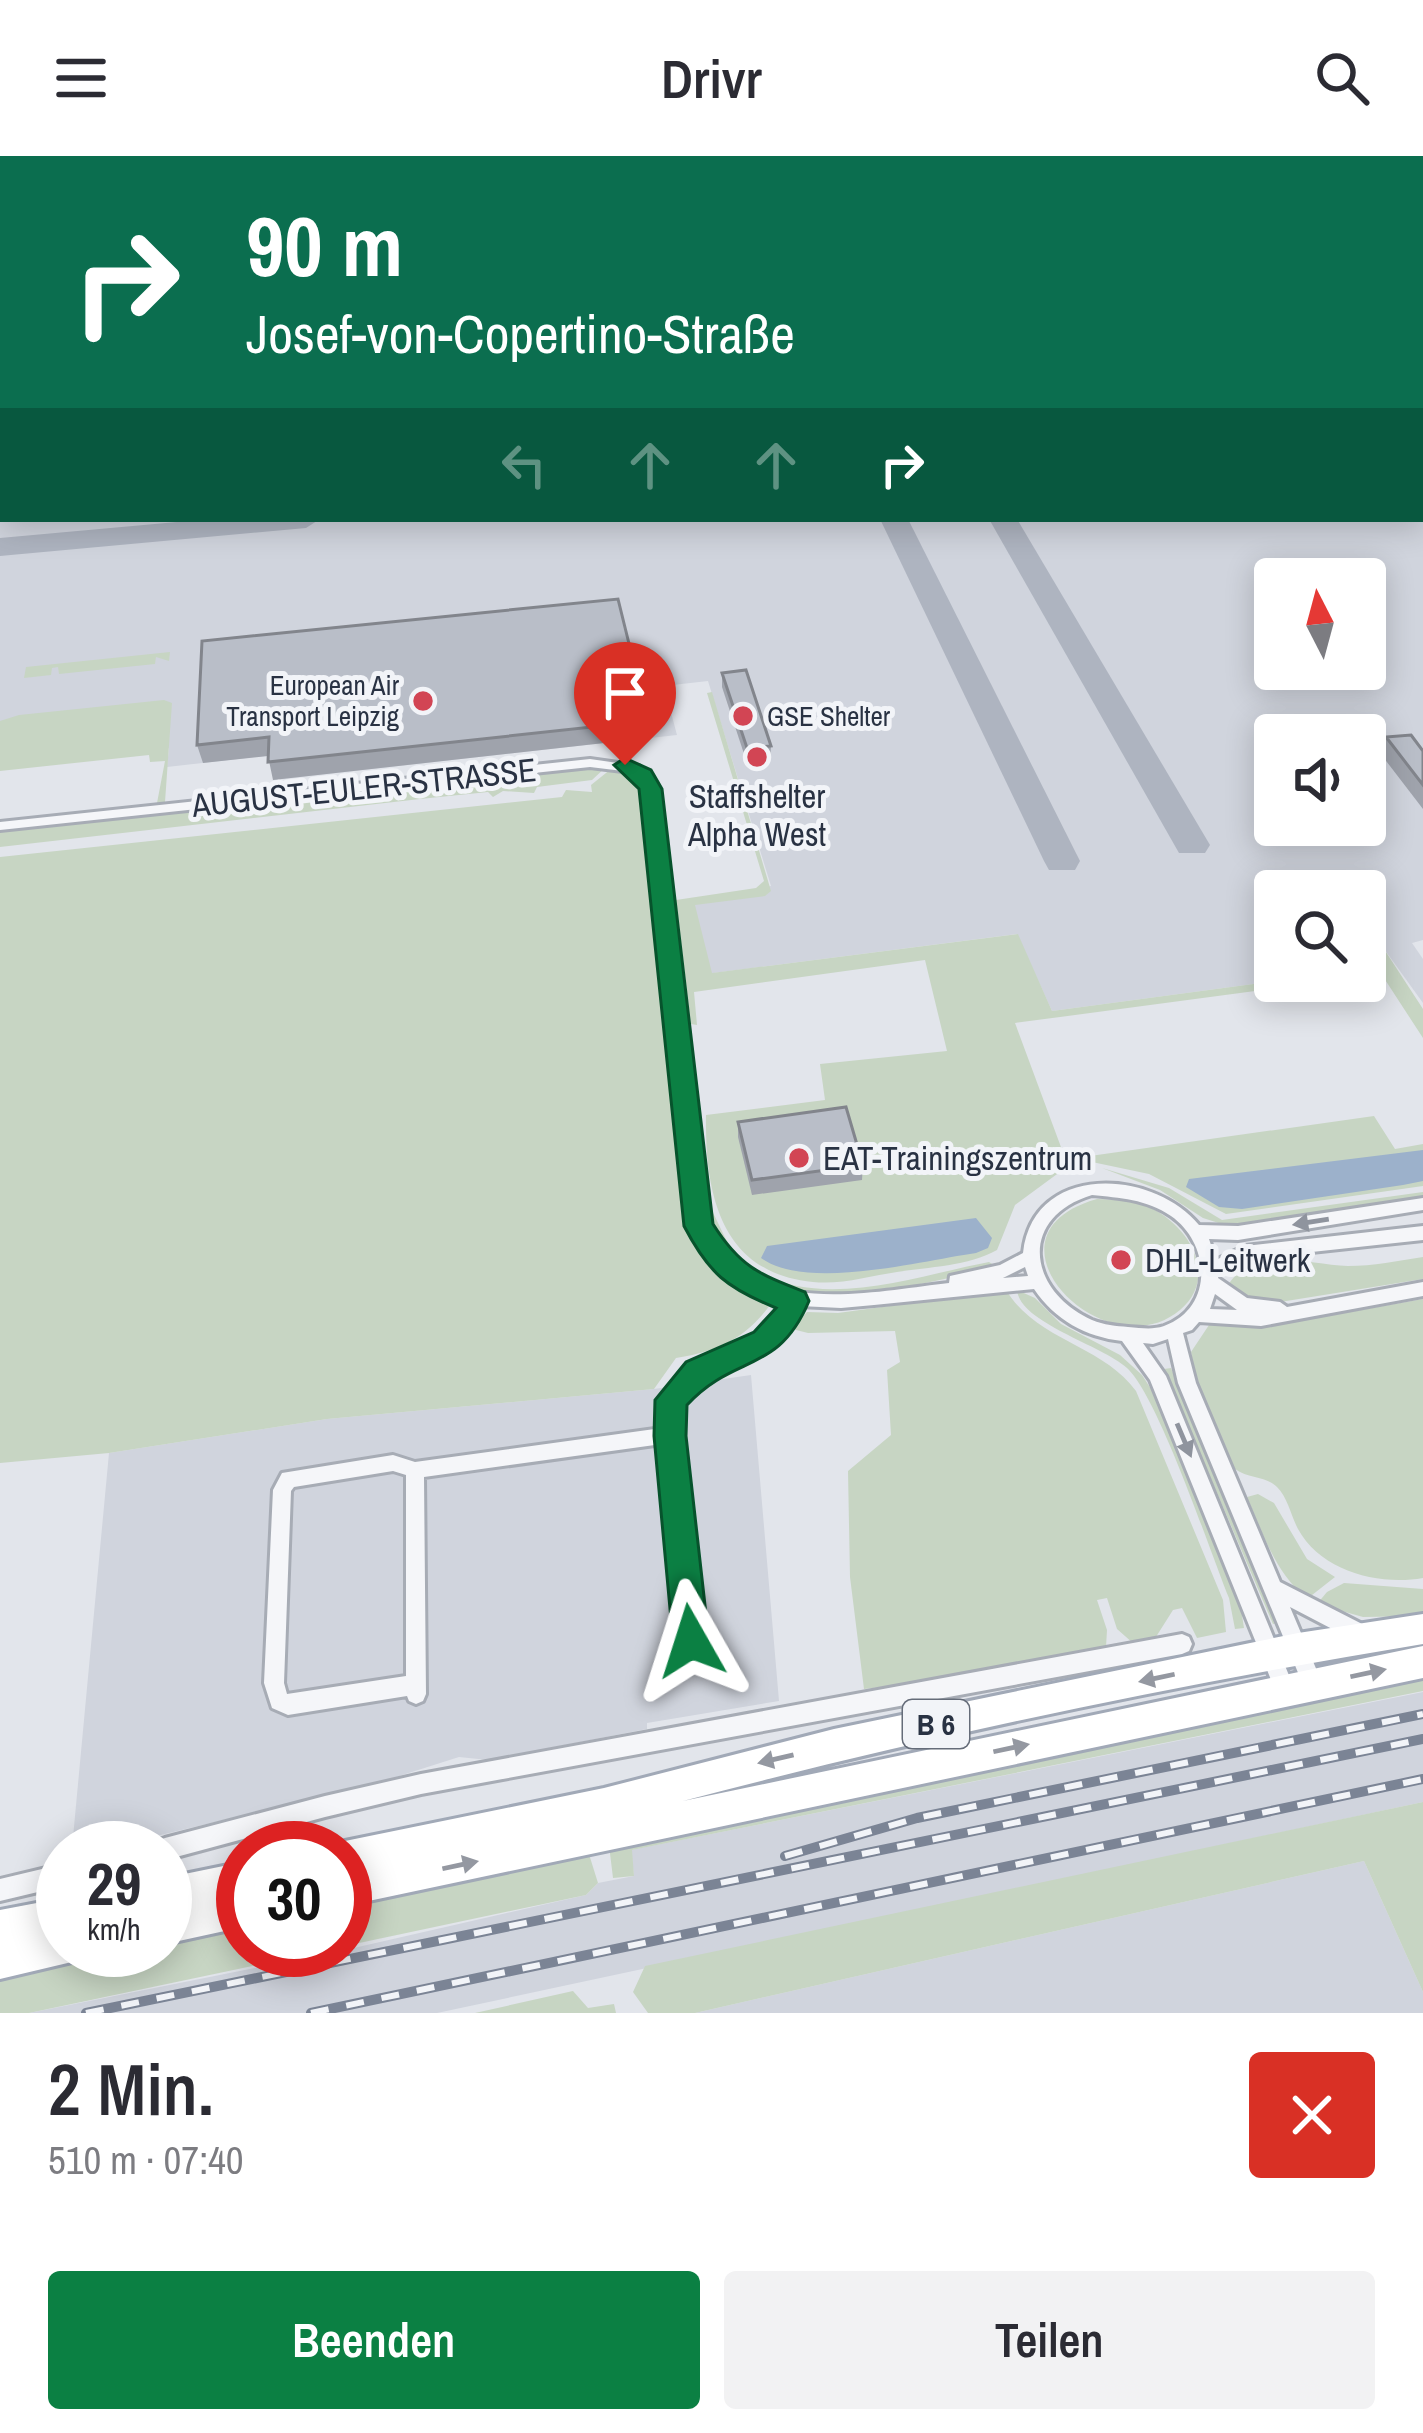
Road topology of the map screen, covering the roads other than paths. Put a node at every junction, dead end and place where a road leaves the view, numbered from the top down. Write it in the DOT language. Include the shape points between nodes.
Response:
graph roads {
  1 [pos="0,826"];
  2 [pos="1423,1204"];
  3 [pos="1198,1232"];
  4 [pos="1423,1233"];
  5 [pos="1031,1256"];
  6 [pos="1213,1276"];
  7 [pos="1039,1282"];
  8 [pos="1423,1288"];
  9 [pos="870,1299"];
  10 [pos="794,1301"];
  11 [pos="1301,1308"];
  12 [pos="1197,1315"];
  13 [pos="1174,1330"];
  14 [pos="1130,1337"];
  15 [pos="670,1436"];
  16 [pos="416,1470"];
  17 [pos="1277,1590"];
  18 [pos="1423,1629"];
  19 [pos="1367,1637"];
  20 [pos="1182,1644"];
  21 [pos="1285,1651"];
  22 [pos="678,1662"];
  23 [pos="1423,1662"];
  24 [pos="1299,1688"];
  25 [pos="596,1821"];
  26 [pos="192,1842"];
  27 [pos="372,1854"];
  28 [pos="36,1881"];
  29 [pos="372,1882"];
  30 [pos="0,1890"];
  31 [pos="36,1921"];
  32 [pos="0,1928"];
  33 [pos="36,1954"];
  34 [pos="0,1961"];
  1 -- 10 [label="street, AUGUST-EULER-STRASSE" via="590,763 635,769 651,789 699,1226 723,1265"];
  2 -- 3 [label="street, one-way"];
  3 -- 5 [label="street" via="1151,1197 1092,1190 1046,1212"];
  3 -- 6 [label="street"];
  4 -- 6 [label="street" via="1245,1253"];
  5 -- 7 [label="street"];
  5 -- 9 [label="street, AUGUST-EULER-STRASSE" via="1003,1271"];
  6 -- 11 [label="street" via="1244,1306"];
  6 -- 12 [label="street"];
  7 -- 9 [label="street, AUGUST-EULER-STRASSE"];
  7 -- 14 [label="street" via="1082,1324"];
  8 -- 11 [label="street"];
  9 -- 10 [label="street, AUGUST-EULER-STRASSE"];
  10 -- 15 [label="street" via="765,1342 677,1389"];
  11 -- 12 [label="street" via="1261,1319"];
  12 -- 13 [label="street"];
  13 -- 14 [label="street"];
  13 -- 17 [label="street" via="1187,1383"];
  14 -- 21 [label="street, one-way" via="1157,1376"];
  15 -- 16 [label="street"];
  15 -- 22 [label="street" via="691,1641"];
  16 -- 16 [label="street" via="393,1463 295,1475 284,1485 274,1683 287,1706 416,1689"];
  17 -- 19 [label="street"];
  17 -- 21 [label="street"];
  18 -- 19 [label="main road, B 6"];
  19 -- 21 [label="main road, B 6"];
  20 -- 26 [label="street" via="438,1780"];
  21 -- 24 [label="street"];
  21 -- 25 [label="main road, B 6, one-way" via="834,1745"];
  24 -- 23 [label="main road, B 6, one-way"];
  25 -- 24 [label="main road, B 6, one-way"];
  25 -- 27 [label="main road, B 6"];
  29 -- 25 [label="main road, B 6, one-way"];
  28 -- 30 [label="street"];
  31 -- 32 [label="main road"];
  33 -- 34 [label="main road"];
}
